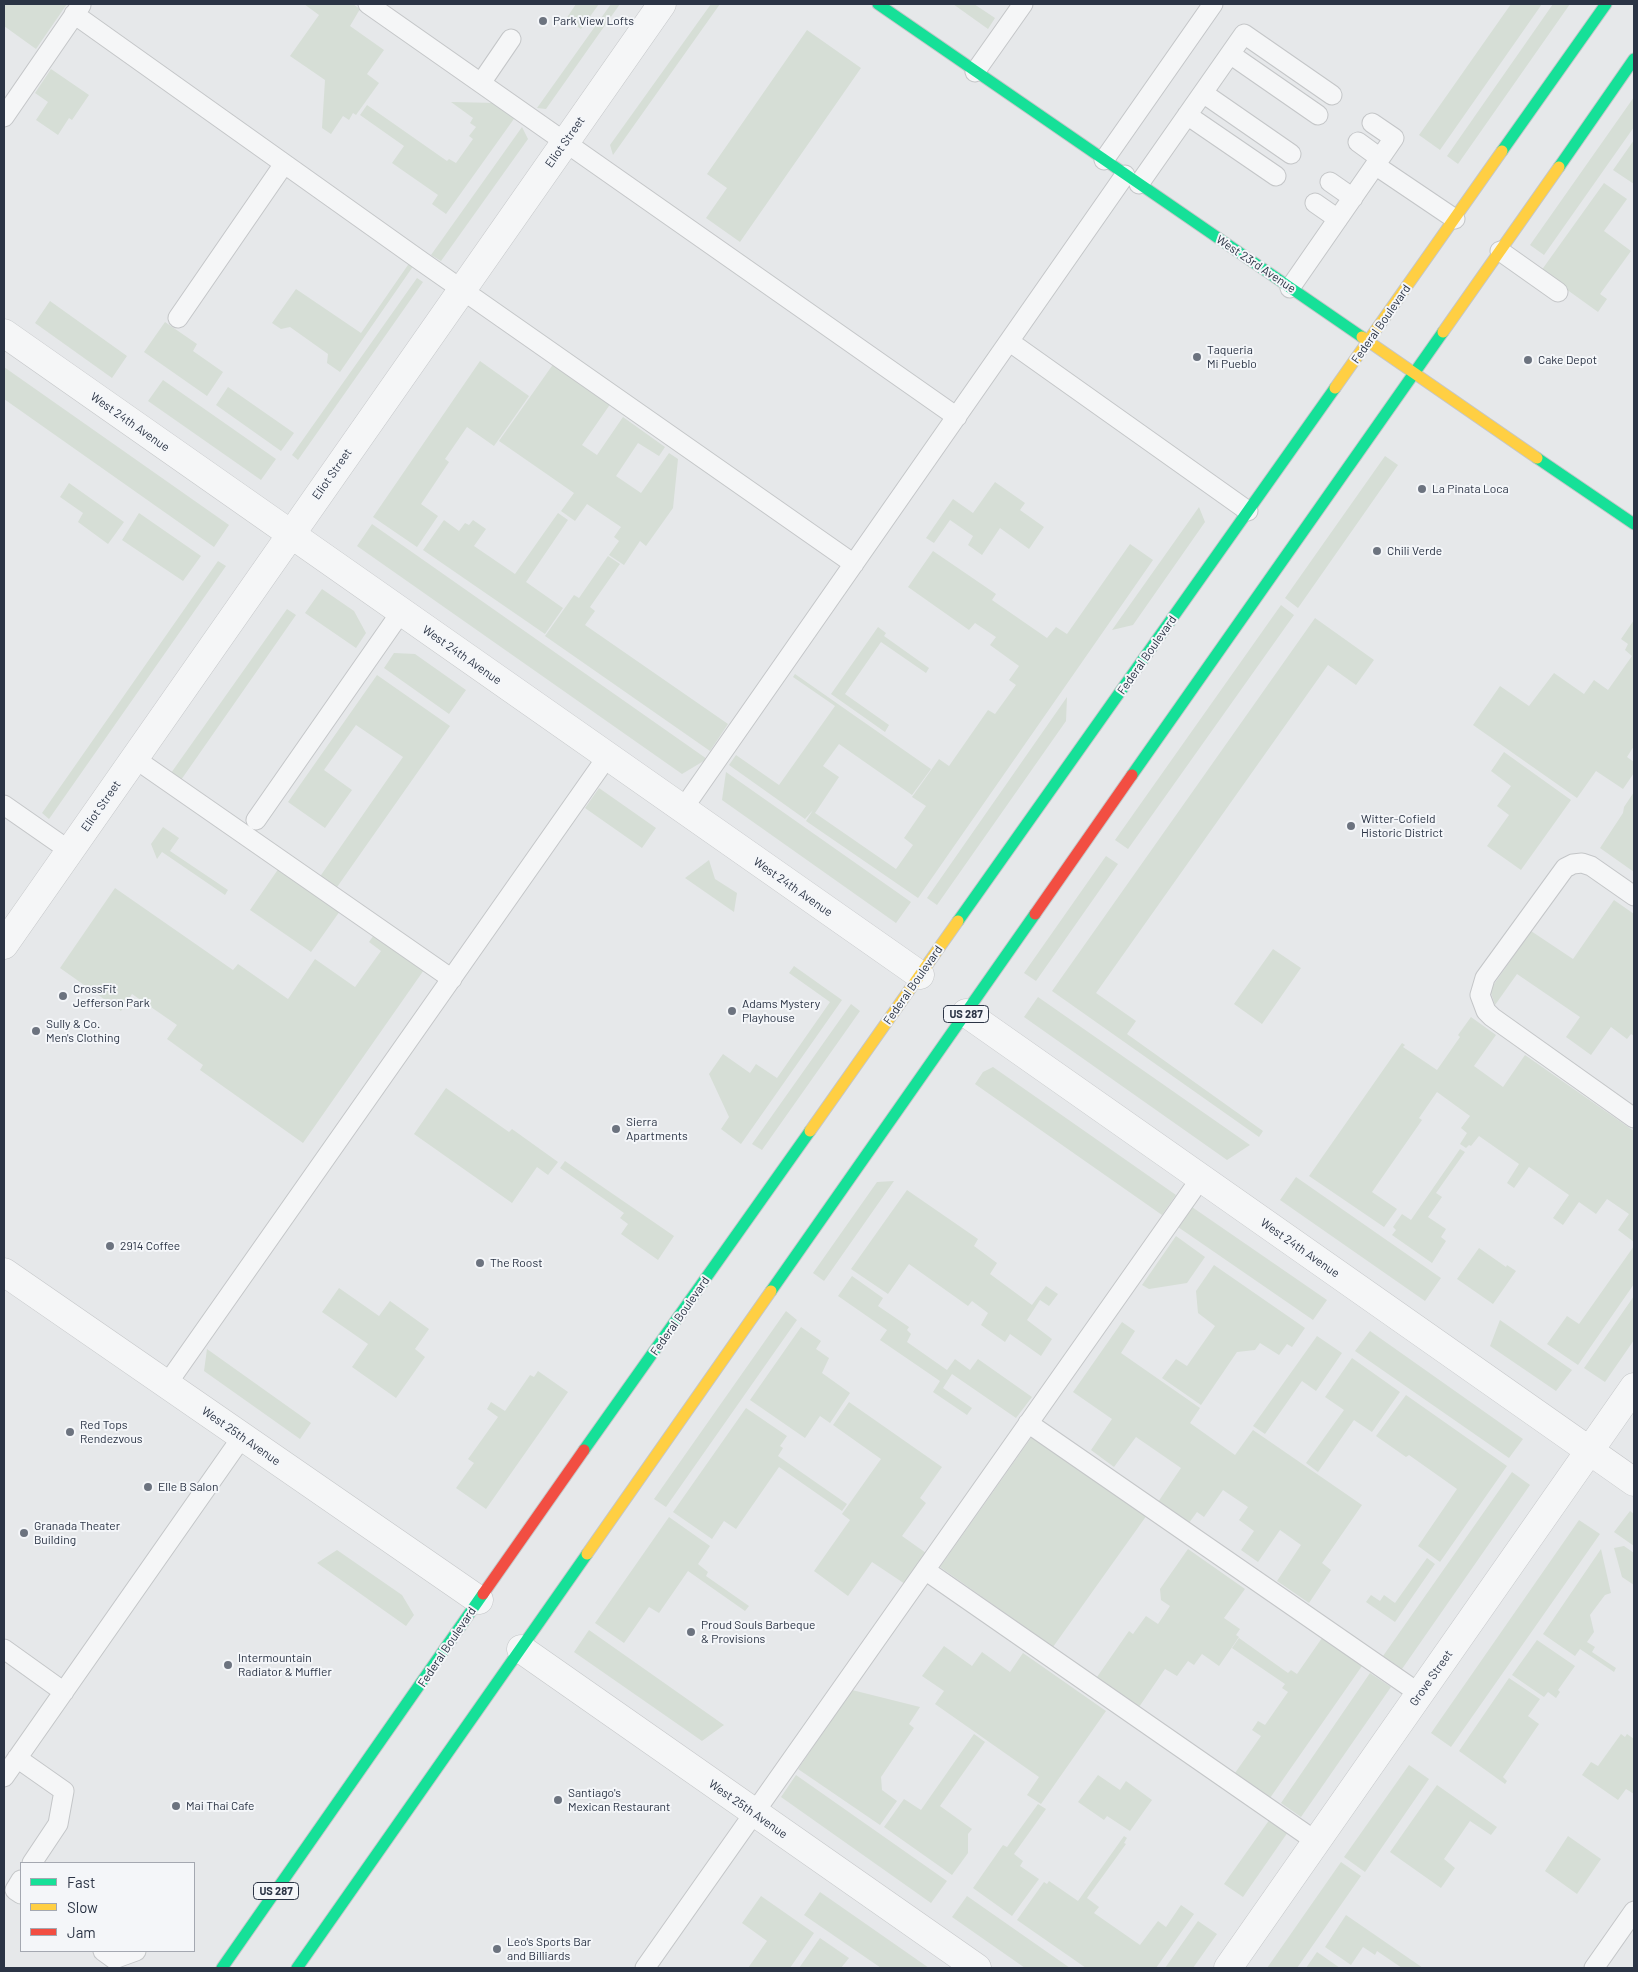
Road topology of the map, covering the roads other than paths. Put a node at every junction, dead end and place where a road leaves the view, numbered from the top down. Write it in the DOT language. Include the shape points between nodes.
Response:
graph roads {
  1 [pos="368,4"];
  2 [pos="662,4"];
  3 [pos="878,4"];
  4 [pos="1023,4"];
  5 [pos="1213,4"];
  6 [pos="1606,4"];
  7 [pos="78,9"];
  8 [pos="511,40"];
  9 [pos="1230,54"];
  10 [pos="1634,59"];
  11 [pos="975,72"];
  12 [pos="481,83"];
  13 [pos="1203,93"];
  14 [pos="1332,95"];
  15 [pos="1318,114"];
  16 [pos="1188,115"];
  17 [pos="4,117"];
  18 [pos="1372,123"];
  19 [pos="565,142"];
  20 [pos="1358,142"];
  21 [pos="1291,154"];
  22 [pos="1104,160"];
  23 [pos="1378,161"];
  24 [pos="284,164"];
  25 [pos="1276,176"];
  26 [pos="1132,180"];
  27 [pos="1330,182"];
  28 [pos="1353,198"];
  29 [pos="1315,203"];
  30 [pos="1338,219"];
  31 [pos="1455,219"];
  32 [pos="1500,251"];
  33 [pos="1290,288"];
  34 [pos="462,289"];
  35 [pos="1558,292"];
  36 [pos="178,318"];
  37 [pos="4,333"];
  38 [pos="1369,341"];
  39 [pos="1010,342"];
  40 [pos="1415,373"];
  41 [pos="957,417"];
  42 [pos="1248,511"];
  43 [pos="1634,524"];
  44 [pos="290,535"];
  45 [pos="854,564"];
  46 [pos="401,612"];
  47 [pos="607,757"];
  48 [pos="134,758"];
  49 [pos="4,805"];
  50 [pos="682,810"];
  51 [pos="256,820"];
  52 [pos="70,851"];
  53 [pos="1634,896"];
  54 [pos="4,945"];
  55 [pos="920,975"];
  56 [pos="452,979"];
  57 [pos="966,1013"];
  58 [pos="1634,1118"];
  59 [pos="1201,1178"];
  60 [pos="4,1272"];
  61 [pos="167,1384"];
  62 [pos="1634,1387"];
  63 [pos="1028,1423"];
  64 [pos="242,1437"];
  65 [pos="1591,1451"];
  66 [pos="1634,1482"];
  67 [pos="925,1570"];
  68 [pos="479,1600"];
  69 [pos="4,1649"];
  70 [pos="521,1650"];
  71 [pos="64,1692"];
  72 [pos="1420,1694"];
  73 [pos="17,1758"];
  74 [pos="4,1777"];
  75 [pos="754,1813"];
  76 [pos="1317,1842"];
  77 [pos="33,1862"];
  78 [pos="20,1882"];
  79 [pos="20,1893"];
  80 [pos="1634,1911"];
  81 [pos="105,1952"];
  82 [pos="133,1952"];
  83 [pos="222,1968"];
  84 [pos="297,1968"];
  85 [pos="645,1968"];
  86 [pos="977,1968"];
  87 [pos="1228,1968"];
  88 [pos="1594,1968"];
  1 -- 12 [label="lane"];
  2 -- 19 [label="street, Eliot Street"];
  3 -- 11 [label="main road, West 23rd Avenue"];
  4 -- 11 [label="lane"];
  5 -- 22 [label="lane"];
  6 -- 31 [label="main road, Federal Boulevard / US 287"];
  7 -- 17 [label="lane"];
  7 -- 24 [label="lane"];
  8 -- 12 [label="lane"];
  9 -- 13 [label="lane"];
  9 -- 14 [label="lane" via="1244,34"];
  9 -- 15 [label="lane"];
  10 -- 32 [label="main road, US 287"];
  11 -- 22 [label="main road, West 23rd Avenue"];
  12 -- 19 [label="lane"];
  13 -- 16 [label="lane"];
  13 -- 21 [label="lane"];
  16 -- 25 [label="lane"];
  16 -- 26 [label="lane"];
  18 -- 23 [label="lane" via="1394,138"];
  19 -- 34 [label="street, Eliot Street"];
  19 -- 41 [label="lane"];
  20 -- 23 [label="lane"];
  22 -- 26 [label="main road, West 23rd Avenue"];
  23 -- 28 [label="lane"];
  23 -- 31 [label="lane"];
  24 -- 34 [label="lane"];
  24 -- 36 [label="lane"];
  26 -- 33 [label="main road, West 23rd Avenue"];
  26 -- 39 [label="lane"];
  27 -- 28 [label="lane"];
  28 -- 30 [label="lane"];
  29 -- 30 [label="lane"];
  30 -- 33 [label="lane"];
  31 -- 38 [label="main road, Federal Boulevard / US 287"];
  32 -- 35 [label="lane"];
  32 -- 40 [label="main road, US 287"];
  33 -- 38 [label="main road, West 23rd Avenue"];
  34 -- 44 [label="street, Eliot Street"];
  34 -- 45 [label="lane"];
  37 -- 44 [label="street, West 24th Avenue"];
  38 -- 40 [label="main road, West 23rd Avenue"];
  38 -- 42 [label="main road, Federal Boulevard / US 287"];
  39 -- 41 [label="lane"];
  39 -- 42 [label="lane"];
  40 -- 43 [label="main road, West 23rd Avenue"];
  40 -- 57 [label="main road, US 287"];
  41 -- 45 [label="lane"];
  42 -- 55 [label="main road, Federal Boulevard / US 287"];
  44 -- 46 [label="street, West 24th Avenue"];
  44 -- 48 [label="street, Eliot Street"];
  45 -- 50 [label="lane"];
  46 -- 47 [label="street, West 24th Avenue"];
  46 -- 51 [label="lane"];
  47 -- 50 [label="street, West 24th Avenue"];
  47 -- 56 [label="lane"];
  48 -- 52 [label="street, Eliot Street"];
  48 -- 56 [label="lane"];
  49 -- 52 [label="lane"];
  50 -- 55 [label="street, West 24th Avenue"];
  52 -- 54 [label="street, Eliot Street"];
  53 -- 58 [label="lane" via="1590,866 1582,863 1565,868 1485,978 1480,995 1492,1017"];
  55 -- 68 [label="main road, Federal Boulevard / US 287"];
  56 -- 61 [label="lane"];
  57 -- 59 [label="street, West 24th Avenue"];
  57 -- 70 [label="main road, US 287"];
  59 -- 63 [label="lane"];
  59 -- 65 [label="street, West 24th Avenue"];
  60 -- 61 [label="street, West 25th Avenue"];
  61 -- 64 [label="street, West 25th Avenue"];
  62 -- 65 [label="street, Grove Street"];
  63 -- 67 [label="lane"];
  63 -- 72 [label="lane"];
  64 -- 68 [label="street, West 25th Avenue"];
  64 -- 71 [label="lane"];
  65 -- 66 [label="street, West 24th Avenue"];
  65 -- 72 [label="street, Grove Street"];
  67 -- 75 [label="lane"];
  67 -- 76 [label="lane"];
  68 -- 83 [label="main road, Federal Boulevard / US 287"];
  69 -- 71 [label="lane"];
  70 -- 75 [label="street, West 25th Avenue"];
  70 -- 84 [label="main road, US 287"];
  71 -- 73 [label="lane"];
  72 -- 76 [label="street, Grove Street"];
  73 -- 74 [label="lane"];
  73 -- 77 [label="lane" via="64,1792 58,1824"];
  75 -- 85 [label="lane"];
  75 -- 86 [label="street, West 25th Avenue"];
  76 -- 87 [label="street, Grove Street"];
  78 -- 79 [label="lane" via="15,1890"];
  80 -- 88 [label="lane"];
  81 -- 82 [label="lane" via="114,1958"];
}
